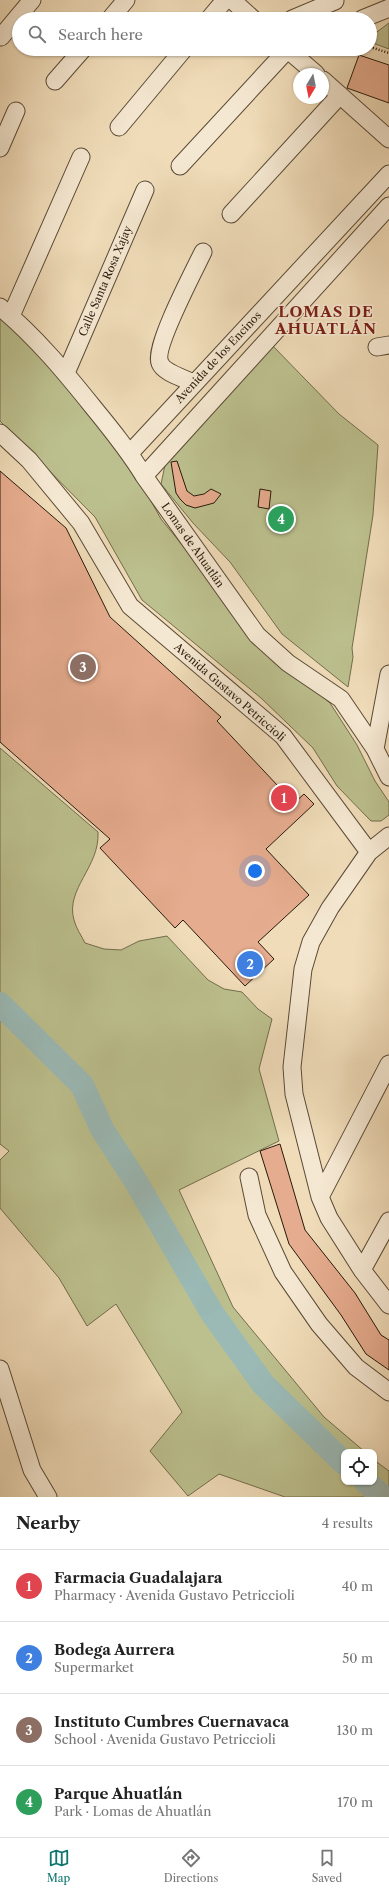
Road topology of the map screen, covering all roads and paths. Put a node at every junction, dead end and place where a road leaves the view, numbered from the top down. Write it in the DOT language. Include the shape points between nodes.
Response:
graph roads {
  1 [pos="32,0"];
  2 [pos="126,0"];
  3 [pos="225,0"];
  4 [pos="232,0"];
  5 [pos="335,1"];
  6 [pos="389,8"];
  7 [pos="22,12"];
  8 [pos="116,12"];
  9 [pos="215,12"];
  10 [pos="245,12"];
  11 [pos="309,12"];
  12 [pos="377,13"];
  13 [pos="12,24"];
  14 [pos="1,37"];
  15 [pos="377,49"];
  16 [pos="389,53"];
  17 [pos="77,56"];
  18 [pos="178,56"];
  19 [pos="282,56"];
  20 [pos="296,56"];
  21 [pos="309,68"];
  22 [pos="55,80"];
  23 [pos="329,85"];
  24 [pos="340,95"];
  25 [pos="16,111"];
  26 [pos="118,127"];
  27 [pos="389,139"];
  28 [pos="0,148"];
  29 [pos="81,157"];
  30 [pos="180,166"];
  31 [pos="389,174"];
  32 [pos="144,190"];
  33 [pos="389,206"];
  34 [pos="231,214"];
  35 [pos="203,252"];
  36 [pos="6,312"];
  37 [pos="66,373"];
  38 [pos="194,383"];
  39 [pos="0,433"];
  40 [pos="130,453"];
  41 [pos="144,476"];
  42 [pos="389,674"];
  43 [pos="376,750"];
  44 [pos="389,777"];
  45 [pos="389,836"];
  46 [pos="369,852"];
  47 [pos="389,1064"];
  48 [pos="249,1176"];
  49 [pos="320,1197"];
  50 [pos="389,1221"];
  51 [pos="362,1270"];
  52 [pos="389,1304"];
  53 [pos="0,1369"];
  54 [pos="389,1392"];
  55 [pos="48,1497"];
  1 -- 7 [label="street"];
  2 -- 8 [label="street"];
  3 -- 9 [label="street"];
  4 -- 10 [label="street"];
  5 -- 11 [label="street"];
  6 -- 12 [label="street"];
  13 -- 14 [label="street"];
  15 -- 16 [label="path"];
  17 -- 22 [label="street"];
  18 -- 26 [label="street"];
  19 -- 30 [label="street"];
  20 -- 21 [label="street"];
  23 -- 24 [label="street"];
  24 -- 27 [label="street"];
  24 -- 34 [label="street"];
  25 -- 28 [label="street"];
  29 -- 36 [label="street"];
  31 -- 38 [label="street, Avenida de los Encinos"];
  32 -- 37 [label="street, Calle Santa Rosa Xajay"];
  33 -- 41 [label="street"];
  35 -- 38 [label="street" via="159,352 159,361 163,368"];
  36 -- 37 [label="street, Lomas de Ahuatlán"];
  37 -- 40 [label="street, Lomas de Ahuatlán"];
  38 -- 40 [label="street, Avenida de los Encinos"];
  39 -- 46 [label="street, Avenida Gustavo Petriccioli" via="29,460 81,522 130,606 283,736"];
  40 -- 41 [label="street, Lomas de Ahuatlán"];
  41 -- 43 [label="street, Lomas de Ahuatlán" via="257,635 288,663 341,699"];
  42 -- 43 [label="street"];
  43 -- 44 [label="street, Lomas de Ahuatlán"];
  45 -- 46 [label="street"];
  46 -- 49 [label="street" via="330,908 311,942 303,969 293,1073 294,1094"];
  47 -- 49 [label="street"];
  48 -- 54 [label="street" via="257,1215 283,1272 319,1324 356,1367"];
  49 -- 51 [label="street" via="329,1218"];
  50 -- 51 [label="street"];
  51 -- 52 [label="street"];
  53 -- 55 [label="street" via="32,1470"];
}
